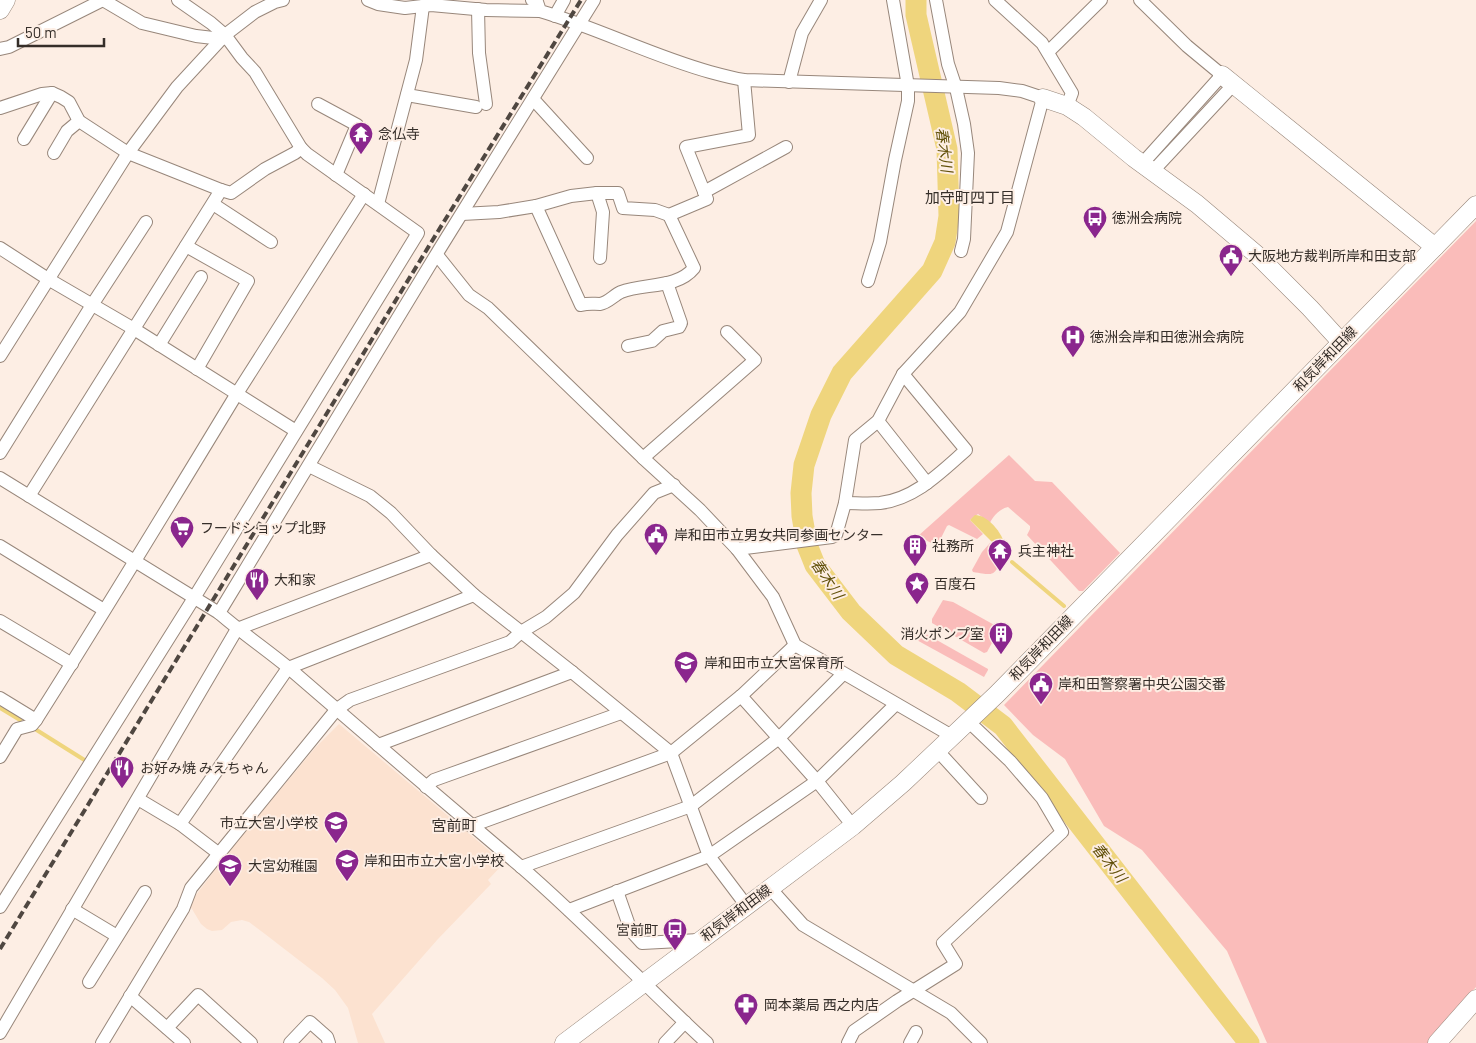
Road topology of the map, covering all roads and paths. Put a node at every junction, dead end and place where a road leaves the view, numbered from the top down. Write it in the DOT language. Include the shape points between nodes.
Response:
graph roads {
  1 [pos="6,0"];
  2 [pos="103,0"];
  3 [pos="178,0"];
  4 [pos="283,0"];
  5 [pos="368,0"];
  6 [pos="532,0"];
  7 [pos="564,0"];
  8 [pos="594,0"];
  9 [pos="822,0"];
  10 [pos="894,0"];
  11 [pos="936,0"];
  12 [pos="995,0"];
  13 [pos="1101,0"];
  14 [pos="1140,0"];
  15 [pos="395,3"];
  16 [pos="423,6"];
  17 [pos="478,9"];
  18 [pos="0,10"];
  19 [pos="540,11"];
  20 [pos="555,16"];
  21 [pos="579,24"];
  22 [pos="223,37"];
  23 [pos="0,49"];
  24 [pos="1048,52"];
  25 [pos="744,80"];
  26 [pos="1228,80"];
  27 [pos="789,82"];
  28 [pos="911,86"];
  29 [pos="953,88"];
  30 [pos="52,93"];
  31 [pos="407,95"];
  32 [pos="1043,98"];
  33 [pos="533,99"];
  34 [pos="318,104"];
  35 [pos="1067,106"];
  36 [pos="0,108"];
  37 [pos="79,121"];
  38 [pos="24,139"];
  39 [pos="786,147"];
  40 [pos="302,148"];
  41 [pos="59,149"];
  42 [pos="128,153"];
  43 [pos="587,158"];
  44 [pos="1148,168"];
  45 [pos="336,175"];
  46 [pos="221,190"];
  47 [pos="704,192"];
  48 [pos="597,193"];
  49 [pos="364,194"];
  50 [pos="213,204"];
  51 [pos="378,204"];
  52 [pos="1476,205"];
  53 [pos="536,206"];
  54 [pos="462,214"];
  55 [pos="669,215"];
  56 [pos="146,222"];
  57 [pos="271,242"];
  58 [pos="186,246"];
  59 [pos="1435,247"];
  60 [pos="0,248"];
  61 [pos="961,251"];
  62 [pos="437,255"];
  63 [pos="600,258"];
  64 [pos="201,277"];
  65 [pos="48,279"];
  66 [pos="868,281"];
  67 [pos="667,283"];
  68 [pos="92,305"];
  69 [pos="134,330"];
  70 [pos="727,332"];
  71 [pos="1341,342"];
  72 [pos="160,346"];
  73 [pos="628,346"];
  74 [pos="0,356"];
  75 [pos="197,369"];
  76 [pos="903,374"];
  77 [pos="237,394"];
  78 [pos="878,421"];
  79 [pos="296,431"];
  80 [pos="0,453"];
  81 [pos="644,458"];
  82 [pos="309,466"];
  83 [pos="0,478"];
  84 [pos="927,483"];
  85 [pos="674,485"];
  86 [pos="29,496"];
  87 [pos="844,503"];
  88 [pos="0,546"];
  89 [pos="737,549"];
  90 [pos="432,555"];
  91 [pos="135,562"];
  92 [pos="474,595"];
  93 [pos="194,598"];
  94 [pos="104,610"];
  95 [pos="219,613"];
  96 [pos="0,621"];
  97 [pos="237,629"];
  98 [pos="522,632"];
  99 [pos="795,645"];
  100 [pos="72,664"];
  101 [pos="288,668"];
  102 [pos="572,672"];
  103 [pos="843,674"];
  104 [pos="741,696"];
  105 [pos="0,698"];
  106 [pos="895,704"];
  107 [pos="336,710"];
  108 [pos="621,713"];
  109 [pos="969,719"];
  110 [pos="36,720"];
  111 [pos="952,736"];
  112 [pos="779,738"];
  113 [pos="378,745"];
  114 [pos="937,750"];
  115 [pos="671,753"];
  116 [pos="0,757"];
  117 [pos="817,781"];
  118 [pos="426,787"];
  119 [pos="981,798"];
  120 [pos="138,799"];
  121 [pos="691,806"];
  122 [pos="180,824"];
  123 [pos="471,826"];
  124 [pos="853,826"];
  125 [pos="218,853"];
  126 [pos="709,856"];
  127 [pos="521,867"];
  128 [pos="770,888"];
  129 [pos="617,891"];
  130 [pos="145,892"];
  131 [pos="746,905"];
  132 [pos="0,907"];
  133 [pos="72,910"];
  134 [pos="569,910"];
  135 [pos="117,936"];
  136 [pos="699,940"];
  137 [pos="89,982"];
  138 [pos="644,982"];
  139 [pos="913,992"];
  140 [pos="130,996"];
  141 [pos="1476,999"];
  142 [pos="685,1022"];
  143 [pos="167,1028"];
  144 [pos="0,1033"];
  145 [pos="102,1043"];
  146 [pos="184,1043"];
  147 [pos="251,1043"];
  148 [pos="290,1043"];
  149 [pos="329,1043"];
  150 [pos="564,1043"];
  151 [pos="664,1043"];
  152 [pos="707,1043"];
  153 [pos="848,1043"];
  154 [pos="981,1043"];
  155 [pos="1437,1043"];
  1 -- 18 [label="main road"];
  2 -- 22 [label="street" via="142,23 196,36"];
  2 -- 23 [label="street"];
  3 -- 22 [label="street" via="211,23"];
  4 -- 22 [label="street" via="255,12"];
  5 -- 15 [label="street" via="378,4"];
  6 -- 19 [label="street" via="537,2"];
  7 -- 20 [label="street"];
  8 -- 21 [label="street"];
  9 -- 27 [label="street" via="802,33"];
  10 -- 28 [label="street"];
  11 -- 29 [label="street"];
  12 -- 24 [label="street"];
  13 -- 24 [label="street"];
  14 -- 26 [label="street"];
  15 -- 16 [label="street" via="406,8"];
  16 -- 17 [label="street"];
  16 -- 31 [label="street" via="416,60"];
  17 -- 19 [label="street"];
  17 -- 31 [label="street" via="481,106"];
  19 -- 20 [label="street"];
  20 -- 21 [label="street"];
  21 -- 25 [label="street" via="683,63"];
  21 -- 33 [label="street"];
  22 -- 40 [label="street" via="255,72"];
  22 -- 42 [label="street" via="177,87"];
  24 -- 35 [label="street" via="1072,94"];
  25 -- 27 [label="street"];
  25 -- 47 [label="street" via="749,135 686,147"];
  26 -- 44 [label="street"];
  26 -- 59 [label="main road"];
  27 -- 28 [label="street"];
  28 -- 29 [label="street"];
  28 -- 66 [label="street" via="880,242"];
  29 -- 32 [label="street" via="999,88"];
  29 -- 61 [label="street" via="964,124 968,153"];
  30 -- 36 [label="street"];
  30 -- 37 [label="street" via="69,102"];
  30 -- 38 [label="street"];
  31 -- 51 [label="street"];
  32 -- 35 [label="main road"];
  32 -- 76 [label="street" via="1007,232 960,312"];
  33 -- 43 [label="street"];
  33 -- 54 [label="street"];
  34 -- 45 [label="street" via="357,125"];
  35 -- 44 [label="main road"];
  37 -- 41 [label="street" via="67,131"];
  37 -- 42 [label="street"];
  39 -- 47 [label="street"];
  40 -- 45 [label="street"];
  40 -- 46 [label="street" via="231,193"];
  42 -- 46 [label="street"];
  42 -- 65 [label="street"];
  44 -- 71 [label="main road" via="1256,254"];
  45 -- 49 [label="street"];
  46 -- 50 [label="street"];
  47 -- 55 [label="street" via="706,199"];
  48 -- 53 [label="street"];
  48 -- 55 [label="street" via="618,194 623,208 656,210"];
  48 -- 63 [label="street" via="603,212"];
  49 -- 51 [label="street"];
  49 -- 77 [label="street"];
  50 -- 57 [label="street"];
  50 -- 58 [label="street"];
  51 -- 79 [label="street" via="418,233"];
  52 -- 59 [label="main road, 和気岸和田線"];
  53 -- 54 [label="street"];
  53 -- 67 [label="street" via="581,305 602,304 621,292"];
  54 -- 62 [label="street"];
  55 -- 67 [label="street" via="694,268 688,275"];
  56 -- 68 [label="street"];
  58 -- 69 [label="street"];
  58 -- 75 [label="street" via="248,281"];
  59 -- 71 [label="main road, 和気岸和田線"];
  60 -- 65 [label="street"];
  62 -- 81 [label="street" via="469,295 488,308"];
  62 -- 82 [label="street"];
  64 -- 72 [label="street"];
  65 -- 68 [label="street"];
  65 -- 74 [label="street"];
  67 -- 73 [label="street" via="682,322 679,327 663,331 652,341"];
  68 -- 69 [label="street"];
  68 -- 80 [label="street"];
  69 -- 72 [label="street"];
  69 -- 86 [label="street"];
  70 -- 81 [label="street" via="755,360"];
  71 -- 109 [label="main road, 和気岸和田線"];
  72 -- 75 [label="street"];
  75 -- 77 [label="street"];
  76 -- 78 [label="street"];
  76 -- 84 [label="street" via="966,450"];
  77 -- 79 [label="street"];
  77 -- 91 [label="street"];
  78 -- 84 [label="street"];
  78 -- 87 [label="street" via="854,440"];
  79 -- 93 [label="street"];
  81 -- 85 [label="street"];
  82 -- 90 [label="street" via="370,496"];
  82 -- 95 [label="street"];
  83 -- 86 [label="street"];
  84 -- 87 [label="street" via="904,497 880,503"];
  85 -- 89 [label="street"];
  85 -- 98 [label="street" via="654,493 616,535 574,593"];
  86 -- 91 [label="street"];
  87 -- 89 [label="street" via="836,535"];
  88 -- 94 [label="street"];
  89 -- 99 [label="street" via="773,597"];
  90 -- 92 [label="street"];
  90 -- 97 [label="street"];
  91 -- 93 [label="street"];
  91 -- 94 [label="street"];
  92 -- 98 [label="street"];
  92 -- 101 [label="street"];
  93 -- 95 [label="street"];
  93 -- 132 [label="street"];
  94 -- 100 [label="street"];
  95 -- 97 [label="street"];
  96 -- 100 [label="street"];
  97 -- 101 [label="street"];
  97 -- 120 [label="street"];
  98 -- 102 [label="street"];
  98 -- 107 [label="street" via="510,642 350,700"];
  99 -- 103 [label="street"];
  99 -- 104 [label="street"];
  100 -- 110 [label="street"];
  101 -- 107 [label="street"];
  101 -- 122 [label="street"];
  102 -- 108 [label="street"];
  102 -- 113 [label="street"];
  103 -- 106 [label="street"];
  103 -- 112 [label="street"];
  104 -- 112 [label="street"];
  104 -- 115 [label="street"];
  105 -- 110 [label="street"];
  106 -- 111 [label="street"];
  106 -- 117 [label="street"];
  107 -- 113 [label="street"];
  107 -- 125 [label="street"];
  108 -- 115 [label="street"];
  108 -- 118 [label="street" via="434,780"];
  109 -- 111 [label="main road, 和気岸和田線"];
  109 -- 139 [label="street" via="1042,798 1062,832 943,943 956,964"];
  110 -- 116 [label="street" via="32,725 17,729"];
  111 -- 114 [label="main road, 和気岸和田線"];
  112 -- 117 [label="street"];
  112 -- 121 [label="street"];
  113 -- 118 [label="street"];
  114 -- 119 [label="street"];
  114 -- 124 [label="main road, 和気岸和田線"];
  115 -- 121 [label="street"];
  115 -- 123 [label="street"];
  117 -- 124 [label="street"];
  117 -- 126 [label="street"];
  118 -- 123 [label="street"];
  120 -- 122 [label="street"];
  120 -- 133 [label="street"];
  121 -- 126 [label="street"];
  121 -- 127 [label="street"];
  122 -- 125 [label="street"];
  123 -- 127 [label="street"];
  124 -- 128 [label="main road, 和気岸和田線"];
  125 -- 140 [label="street" via="191,888 183,909"];
  126 -- 129 [label="street"];
  126 -- 131 [label="street"];
  127 -- 134 [label="street"];
  128 -- 131 [label="main road, 和気岸和田線"];
  128 -- 139 [label="street" via="803,925"];
  129 -- 134 [label="street"];
  129 -- 136 [label="street" via="631,931 642,943"];
  130 -- 135 [label="street"];
  131 -- 136 [label="main road, 和気岸和田線"];
  133 -- 135 [label="street"];
  133 -- 144 [label="street"];
  134 -- 138 [label="street"];
  135 -- 137 [label="street"];
  136 -- 138 [label="main road, 和気岸和田線"];
  138 -- 142 [label="street"];
  138 -- 150 [label="main road, 和気岸和田線"];
  139 -- 153 [label="street" via="854,1031"];
  139 -- 154 [label="street" via="951,1013"];
  140 -- 143 [label="street"];
  140 -- 145 [label="street"];
  141 -- 155 [label="main road"];
  142 -- 151 [label="street"];
  142 -- 152 [label="street"];
  143 -- 146 [label="street"];
  143 -- 147 [label="street" via="198,995"];
  148 -- 149 [label="street" via="310,1022 327,1037"];
}
